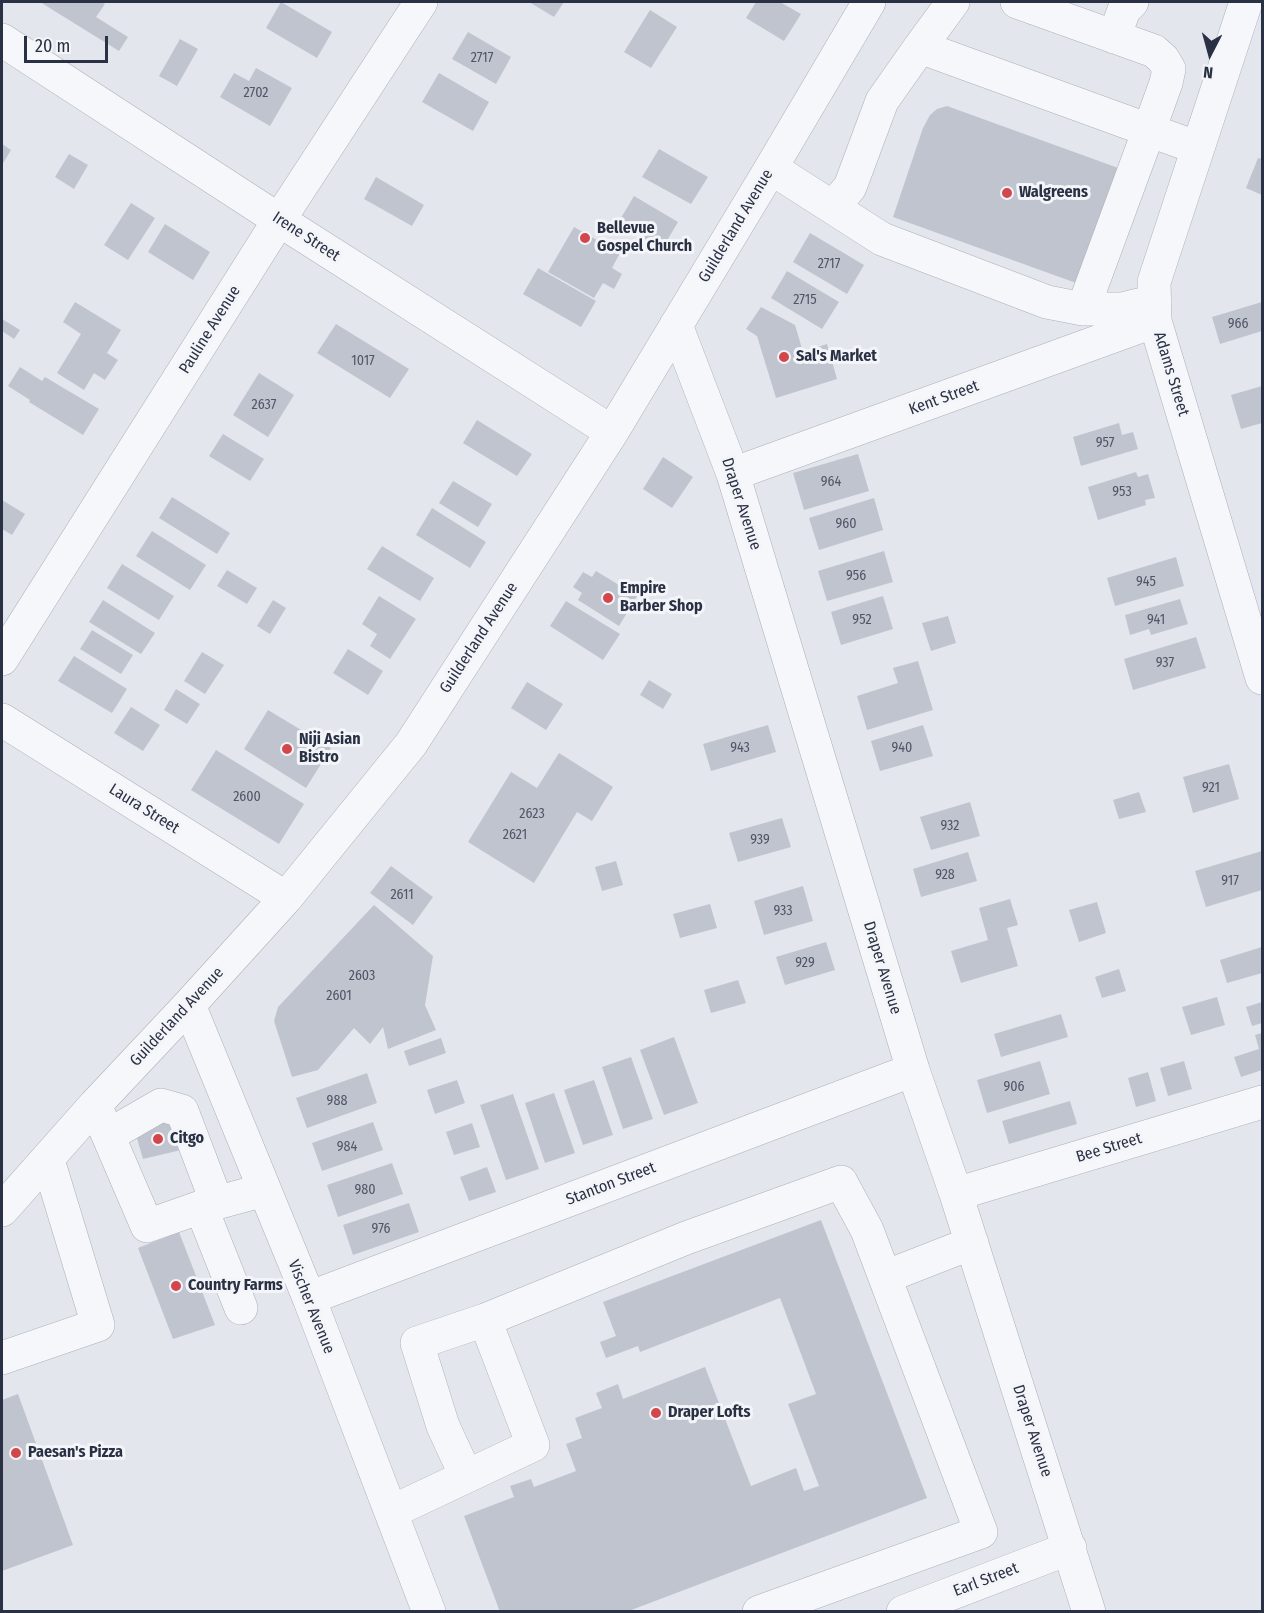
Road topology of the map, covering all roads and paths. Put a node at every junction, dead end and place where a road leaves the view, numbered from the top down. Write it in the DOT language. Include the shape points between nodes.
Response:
graph roads {
  1 [pos="421,2"];
  2 [pos="869,2"];
  3 [pos="953,2"];
  4 [pos="1017,2"];
  5 [pos="1132,2"];
  6 [pos="1246,2"];
  7 [pos="1100,22"];
  8 [pos="2,40"];
  9 [pos="920,47"];
  10 [pos="1149,130"];
  11 [pos="1198,148"];
  12 [pos="771,168"];
  13 [pos="833,207"];
  14 [pos="279,220"];
  15 [pos="1083,309"];
  16 [pos="1155,311"];
  17 [pos="676,325"];
  18 [pos="612,432"];
  19 [pos="733,474"];
  20 [pos="2,659"];
  21 [pos="1263,678"];
  22 [pos="2,720"];
  23 [pos="286,898"];
  24 [pos="189,1005"];
  25 [pos="913,1070"];
  26 [pos="1263,1102"];
  27 [pos="95,1105"];
  28 [pos="236,1121"];
  29 [pos="109,1135"];
  30 [pos="192,1136"];
  31 [pos="48,1160"];
  32 [pos="264,1190"];
  33 [pos="956,1194"];
  34 [pos="209,1205"];
  35 [pos="2,1210"];
  36 [pos="972,1243"];
  37 [pos="885,1277"];
  38 [pos="309,1299"];
  39 [pos="242,1308"];
  40 [pos="484,1320"];
  41 [pos="2,1358"];
  42 [pos="466,1476"];
  43 [pos="391,1512"];
  44 [pos="1070,1548"];
  45 [pos="429,1611"];
  46 [pos="759,1611"];
  47 [pos="903,1611"];
  48 [pos="1089,1611"];
  1 -- 14 [label="street, Pauline Avenue"];
  2 -- 12 [label="street, Guilderland Avenue"];
  3 -- 9 [label="street"];
  4 -- 7 [label="street"];
  5 -- 7 [label="street"];
  6 -- 11 [label="street, Adams Street"];
  7 -- 10 [label="street" via="1154,51 1169,69"];
  8 -- 14 [label="street, Irene Street"];
  9 -- 10 [label="street"];
  9 -- 13 [label="street" via="882,101 850,187"];
  10 -- 11 [label="street"];
  10 -- 15 [label="street"];
  11 -- 16 [label="street, Adams Street" via="1154,282"];
  12 -- 13 [label="street"];
  12 -- 17 [label="street, Guilderland Avenue"];
  13 -- 15 [label="street" via="882,239 1047,302"];
  14 -- 18 [label="street, Irene Street"];
  14 -- 20 [label="street, Pauline Avenue"];
  15 -- 16 [label="street"];
  16 -- 19 [label="street, Kent Street"];
  16 -- 21 [label="street, Adams Street"];
  17 -- 18 [label="street, Guilderland Avenue"];
  17 -- 19 [label="street, Draper Avenue"];
  18 -- 23 [label="street, Guilderland Avenue" via="411,744"];
  19 -- 25 [label="street, Draper Avenue"];
  22 -- 23 [label="street, Laura Street"];
  23 -- 24 [label="street, Guilderland Avenue"];
  24 -- 27 [label="street, Guilderland Avenue"];
  24 -- 28 [label="street, Vischer Avenue"];
  25 -- 33 [label="street, Draper Avenue"];
  25 -- 38 [label="street, Stanton Street"];
  26 -- 33 [label="street, Bee Street"];
  27 -- 29 [label="street"];
  27 -- 31 [label="street, Guilderland Avenue"];
  28 -- 30 [label="street"];
  28 -- 32 [label="street, Vischer Avenue"];
  29 -- 30 [label="street" via="161,1104 182,1110"];
  29 -- 34 [label="street" via="147,1226"];
  30 -- 34 [label="street"];
  31 -- 35 [label="street, Guilderland Avenue"];
  31 -- 41 [label="street" via="98,1325"];
  32 -- 34 [label="street"];
  32 -- 38 [label="street, Vischer Avenue"];
  33 -- 36 [label="street, Draper Avenue"];
  34 -- 39 [label="street"];
  36 -- 37 [label="street"];
  36 -- 44 [label="street, Draper Avenue"];
  37 -- 40 [label="street" via="867,1230 841,1182 686,1238"];
  37 -- 46 [label="street" via="981,1532"];
  38 -- 43 [label="street, Vischer Avenue"];
  40 -- 42 [label="street" via="533,1444"];
  40 -- 42 [label="street" via="417,1342 443,1426"];
  42 -- 43 [label="street"];
  43 -- 45 [label="street, Vischer Avenue"];
  44 -- 47 [label="street, Earl Street"];
  44 -- 48 [label="street, Draper Avenue"];
}
